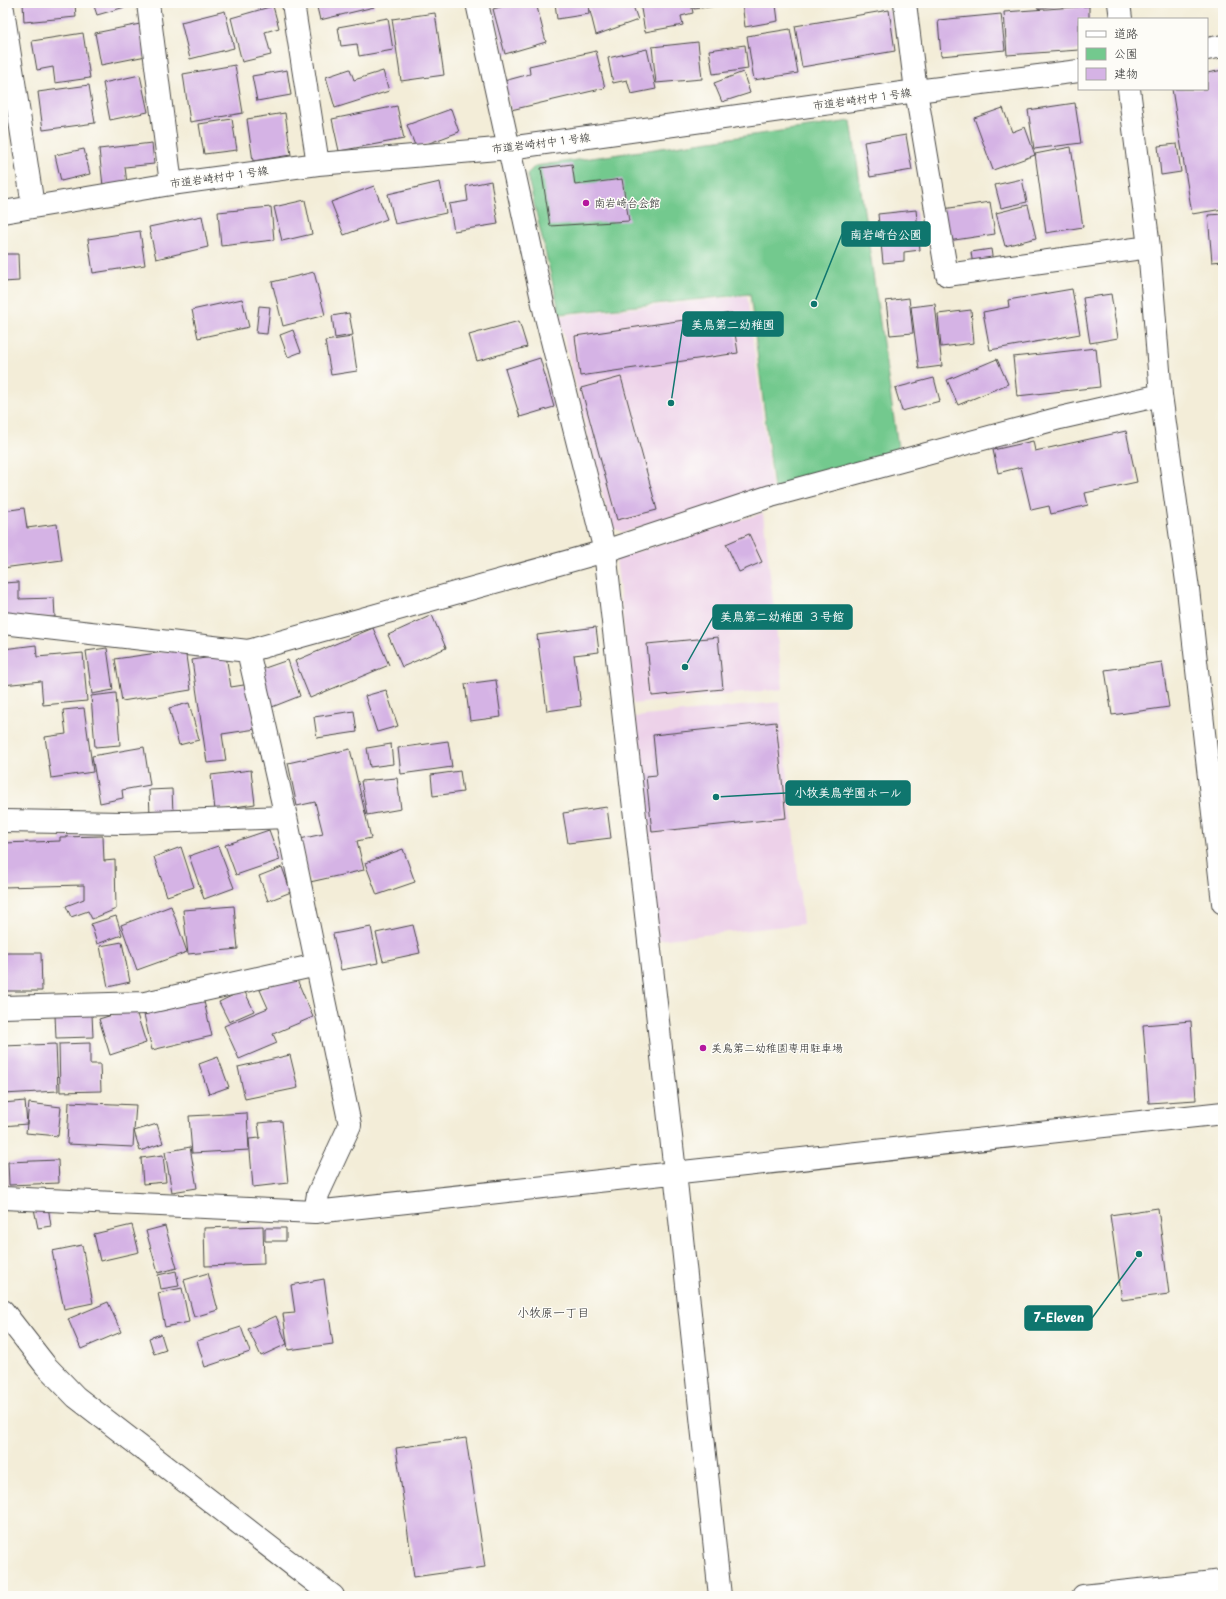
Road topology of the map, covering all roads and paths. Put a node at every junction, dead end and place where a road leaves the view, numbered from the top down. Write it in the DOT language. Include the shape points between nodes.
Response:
graph roads {
  1 [pos="148,3"];
  2 [pos="293,3"];
  3 [pos="477,3"];
  4 [pos="905,3"];
  5 [pos="1119,3"];
  6 [pos="3,10"];
  7 [pos="1121,18"];
  8 [pos="1223,46"];
  9 [pos="1208,49"];
  10 [pos="1078,71"];
  11 [pos="1129,90"];
  12 [pos="916,91"];
  13 [pos="509,148"];
  14 [pos="318,164"];
  15 [pos="171,184"];
  16 [pos="34,206"];
  17 [pos="3,212"];
  18 [pos="1149,247"];
  19 [pos="1161,395"];
  20 [pos="605,551"];
  21 [pos="3,623"];
  22 [pos="248,651"];
  23 [pos="286,817"];
  24 [pos="3,821"];
  25 [pos="1223,903"];
  26 [pos="317,965"];
  27 [pos="3,1007"];
  28 [pos="1223,1113"];
  29 [pos="675,1172"];
  30 [pos="3,1198"];
  31 [pos="315,1212"];
  32 [pos="3,1311"];
  33 [pos="1223,1581"];
  34 [pos="333,1596"];
  35 [pos="720,1596"];
  36 [pos="1083,1596"];
  1 -- 15 [label="street"];
  2 -- 14 [label="street"];
  3 -- 13 [label="street"];
  4 -- 12 [label="street"];
  5 -- 7 [label="street"];
  6 -- 16 [label="street"];
  8 -- 9 [label="street"];
  10 -- 12 [label="street, 市道岩崎村中１号線"];
  11 -- 18 [label="street"];
  12 -- 13 [label="street, 市道岩崎村中１号線"];
  12 -- 18 [label="street" via="947,275"];
  13 -- 14 [label="street, 市道岩崎村中１号線"];
  13 -- 20 [label="street" via="545,313"];
  14 -- 15 [label="street, 市道岩崎村中１号線"];
  15 -- 16 [label="street, 市道岩崎村中１号線"];
  16 -- 17 [label="street, 市道岩崎村中１号線"];
  18 -- 19 [label="street"];
  19 -- 20 [label="street" via="1060,418 771,496"];
  19 -- 25 [label="street" via="1188,589"];
  20 -- 22 [label="street"];
  20 -- 29 [label="street"];
  21 -- 22 [label="street"];
  22 -- 23 [label="street"];
  23 -- 24 [label="street" via="124,823"];
  23 -- 26 [label="street"];
  26 -- 27 [label="street" via="145,1003"];
  26 -- 31 [label="street" via="350,1125 318,1194"];
  28 -- 29 [label="street"];
  29 -- 31 [label="street"];
  29 -- 35 [label="street"];
  30 -- 31 [label="street"];
  32 -- 34 [label="street" via="46,1366 76,1397"];
  33 -- 36 [label="street"];
}
